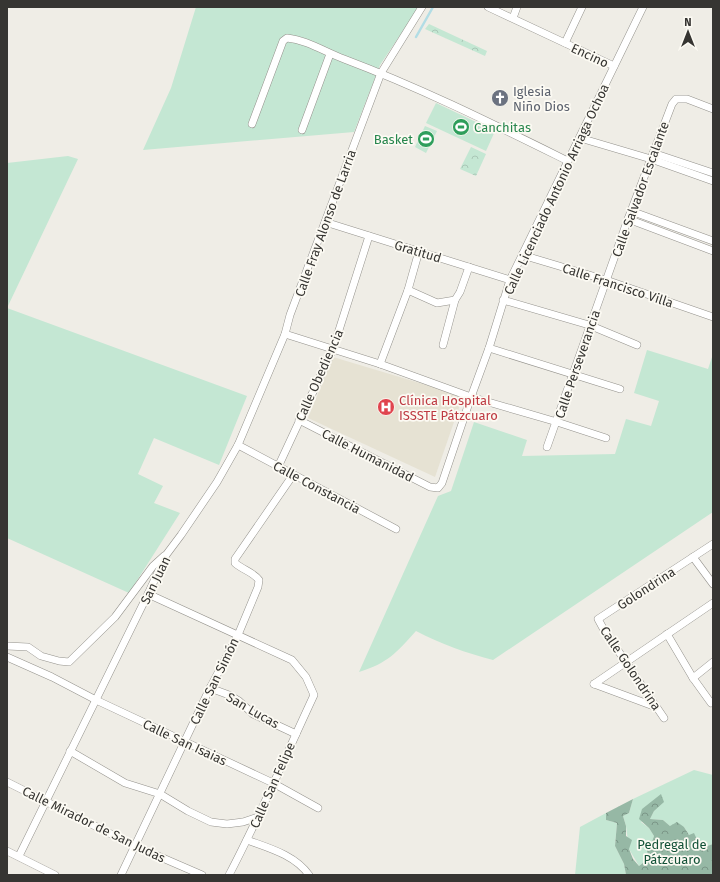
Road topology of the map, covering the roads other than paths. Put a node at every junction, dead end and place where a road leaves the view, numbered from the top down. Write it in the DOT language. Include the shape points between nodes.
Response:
graph roads {
  1 [pos="422,7"];
  2 [pos="488,7"];
  3 [pos="517,7"];
  4 [pos="582,7"];
  5 [pos="643,7"];
  6 [pos="513,18"];
  7 [pos="565,43"];
  8 [pos="330,54"];
  9 [pos="614,66"];
  10 [pos="381,73"];
  11 [pos="713,109"];
  12 [pos="252,124"];
  13 [pos="302,130"];
  14 [pos="580,138"];
  15 [pos="652,156"];
  16 [pos="568,161"];
  17 [pos="713,173"];
  18 [pos="713,181"];
  19 [pos="631,211"];
  20 [pos="628,219"];
  21 [pos="325,222"];
  22 [pos="369,236"];
  23 [pos="713,242"];
  24 [pos="712,250"];
  25 [pos="420,251"];
  26 [pos="522,255"];
  27 [pos="469,267"];
  28 [pos="510,280"];
  29 [pos="606,280"];
  30 [pos="408,290"];
  31 [pos="455,300"];
  32 [pos="503,300"];
  33 [pos="713,317"];
  34 [pos="589,325"];
  35 [pos="285,334"];
  36 [pos="443,345"];
  37 [pos="637,345"];
  38 [pos="489,348"];
  39 [pos="334,349"];
  40 [pos="380,364"];
  41 [pos="574,374"];
  42 [pos="620,389"];
  43 [pos="471,397"];
  44 [pos="299,420"];
  45 [pos="557,422"];
  46 [pos="606,438"];
  47 [pos="238,445"];
  48 [pos="547,447"];
  49 [pos="278,467"];
  50 [pos="293,475"];
  51 [pos="438,488"];
  52 [pos="396,529"];
  53 [pos="713,544"];
  54 [pos="166,555"];
  55 [pos="694,557"];
  56 [pos="713,584"];
  57 [pos="148,594"];
  58 [pos="713,603"];
  59 [pos="598,619"];
  60 [pos="667,634"];
  61 [pos="238,635"];
  62 [pos="7,646"];
  63 [pos="7,657"];
  64 [pos="627,662"];
  65 [pos="713,662"];
  66 [pos="693,678"];
  67 [pos="210,688"];
  68 [pos="96,700"];
  69 [pos="711,703"];
  70 [pos="656,707"];
  71 [pos="664,718"];
  72 [pos="296,734"];
  73 [pos="184,742"];
  74 [pos="70,751"];
  75 [pos="7,782"];
  76 [pos="273,783"];
  77 [pos="160,794"];
  78 [pos="46,801"];
  79 [pos="318,808"];
  80 [pos="258,817"];
  81 [pos="247,840"];
  82 [pos="135,846"];
  83 [pos="7,851"];
  84 [pos="19,856"];
  85 [pos="55,875"];
  86 [pos="121,875"];
  87 [pos="202,875"];
  88 [pos="229,875"];
  89 [pos="309,875"];
  1 -- 10 [label="street, Calle Fray Alonso de Larria"];
  2 -- 6 [label="street, Encino"];
  3 -- 6 [label="street"];
  4 -- 7 [label="street"];
  5 -- 9 [label="street, Calle Licenciado Antonio Arriaga Ochoa"];
  6 -- 7 [label="street, Encino"];
  7 -- 9 [label="street, Encino"];
  8 -- 10 [label="street"];
  8 -- 12 [label="street" via="297,39 287,38 283,41"];
  8 -- 13 [label="street"];
  9 -- 14 [label="street, Calle Licenciado Antonio Arriaga Ochoa"];
  10 -- 16 [label="street"];
  10 -- 21 [label="street, Calle Fray Alonso de Larria"];
  11 -- 15 [label="street, Calle Salvador Escalante" via="676,99"];
  14 -- 15 [label="street"];
  14 -- 16 [label="street, Calle Licenciado Antonio Arriaga Ochoa"];
  15 -- 17 [label="street"];
  15 -- 18 [label="street"];
  15 -- 19 [label="street, Calle Salvador Escalante"];
  16 -- 26 [label="street, Calle Licenciado Antonio Arriaga Ochoa"];
  19 -- 20 [label="street, Calle Salvador Escalante"];
  19 -- 23 [label="street"];
  20 -- 24 [label="street"];
  20 -- 29 [label="street, Calle Salvador Escalante"];
  21 -- 22 [label="street, Gratitud"];
  21 -- 35 [label="street, Calle Fray Alonso de Larria"];
  22 -- 25 [label="street, Gratitud"];
  22 -- 39 [label="street, Calle Obediencia"];
  23 -- 24 [label="street"];
  25 -- 27 [label="street, Gratitud"];
  25 -- 30 [label="street"];
  26 -- 28 [label="street, Calle Licenciado Antonio Arriaga Ochoa"];
  26 -- 29 [label="street, Calle Francisco Villa"];
  27 -- 28 [label="street, Gratitud"];
  27 -- 31 [label="street"];
  28 -- 32 [label="street, Calle Licenciado Antonio Arriaga Ochoa"];
  29 -- 33 [label="street, Calle Francisco Villa"];
  29 -- 34 [label="street, Calle Perseverancia"];
  30 -- 31 [label="street" via="437,303"];
  30 -- 40 [label="street"];
  31 -- 36 [label="street"];
  32 -- 34 [label="street"];
  32 -- 38 [label="street, Calle Licenciado Antonio Arriaga Ochoa"];
  34 -- 37 [label="street"];
  34 -- 41 [label="street, Calle Perseverancia"];
  35 -- 39 [label="street"];
  35 -- 47 [label="street, Calle Fray Alonso de Larria"];
  38 -- 41 [label="street"];
  38 -- 43 [label="street, Calle Licenciado Antonio Arriaga Ochoa"];
  39 -- 40 [label="street"];
  39 -- 44 [label="street, Calle Obediencia"];
  40 -- 43 [label="street"];
  41 -- 42 [label="street"];
  41 -- 45 [label="street, Calle Perseverancia"];
  43 -- 45 [label="street"];
  43 -- 51 [label="street, Calle Licenciado Antonio Arriaga Ochoa" via="442,483"];
  44 -- 49 [label="street, Calle Obediencia"];
  44 -- 51 [label="street, Calle Humanidad" via="430,487"];
  45 -- 46 [label="street"];
  45 -- 48 [label="street, Calle Perseverancia"];
  47 -- 49 [label="street, Calle Constancia"];
  47 -- 54 [label="street, San Juan" via="217,482"];
  49 -- 50 [label="street, Calle Constancia"];
  50 -- 52 [label="street, Calle Constancia"];
  50 -- 61 [label="street, Calle San Simón" via="235,559 239,567 259,580"];
  53 -- 55 [label="street, Golondrina"];
  54 -- 57 [label="street, San Juan"];
  54 -- 62 [label="street" via="153,566 114,617 69,662 59,662 40,656 28,647"];
  55 -- 56 [label="street"];
  55 -- 59 [label="street, Golondrina"];
  57 -- 61 [label="street"];
  57 -- 68 [label="street, San Juan"];
  58 -- 60 [label="street"];
  59 -- 64 [label="street, Calle Golondrina"];
  60 -- 64 [label="street"];
  60 -- 66 [label="street"];
  61 -- 67 [label="street, Calle San Simón"];
  61 -- 72 [label="street, Calle San Felipe" via="292,660 306,677 314,695"];
  63 -- 68 [label="street, Calle San Isaias"];
  64 -- 70 [label="street, Calle Golondrina"];
  64 -- 70 [label="street" via="594,684"];
  65 -- 66 [label="street"];
  66 -- 69 [label="street"];
  67 -- 72 [label="street, San Lucas" via="230,695 253,714"];
  67 -- 73 [label="street, Calle San Simón"];
  68 -- 73 [label="street, Calle San Isaias"];
  68 -- 74 [label="street, San Juan"];
  70 -- 71 [label="street, Calle Golondrina"];
  72 -- 76 [label="street, Calle San Felipe"];
  73 -- 76 [label="street, Calle San Isaias"];
  73 -- 77 [label="street, Calle San Simón"];
  74 -- 77 [label="street" via="125,784"];
  74 -- 78 [label="street, San Juan"];
  75 -- 78 [label="street, Calle Mirador de San Judas"];
  76 -- 79 [label="street, Calle San Isaias"];
  76 -- 80 [label="street, Calle San Felipe"];
  77 -- 80 [label="street" via="210,822 227,824"];
  77 -- 82 [label="street, Calle San Simón"];
  78 -- 82 [label="street, Calle Mirador de San Judas"];
  78 -- 84 [label="street, San Juan"];
  80 -- 81 [label="street, Calle San Felipe"];
  81 -- 88 [label="street, Calle San Felipe"];
  81 -- 89 [label="street" via="294,860 304,867"];
  82 -- 86 [label="street, Calle San Simón"];
  82 -- 87 [label="street, Calle Mirador de San Judas"];
  83 -- 84 [label="street"];
  84 -- 85 [label="street"];
}
